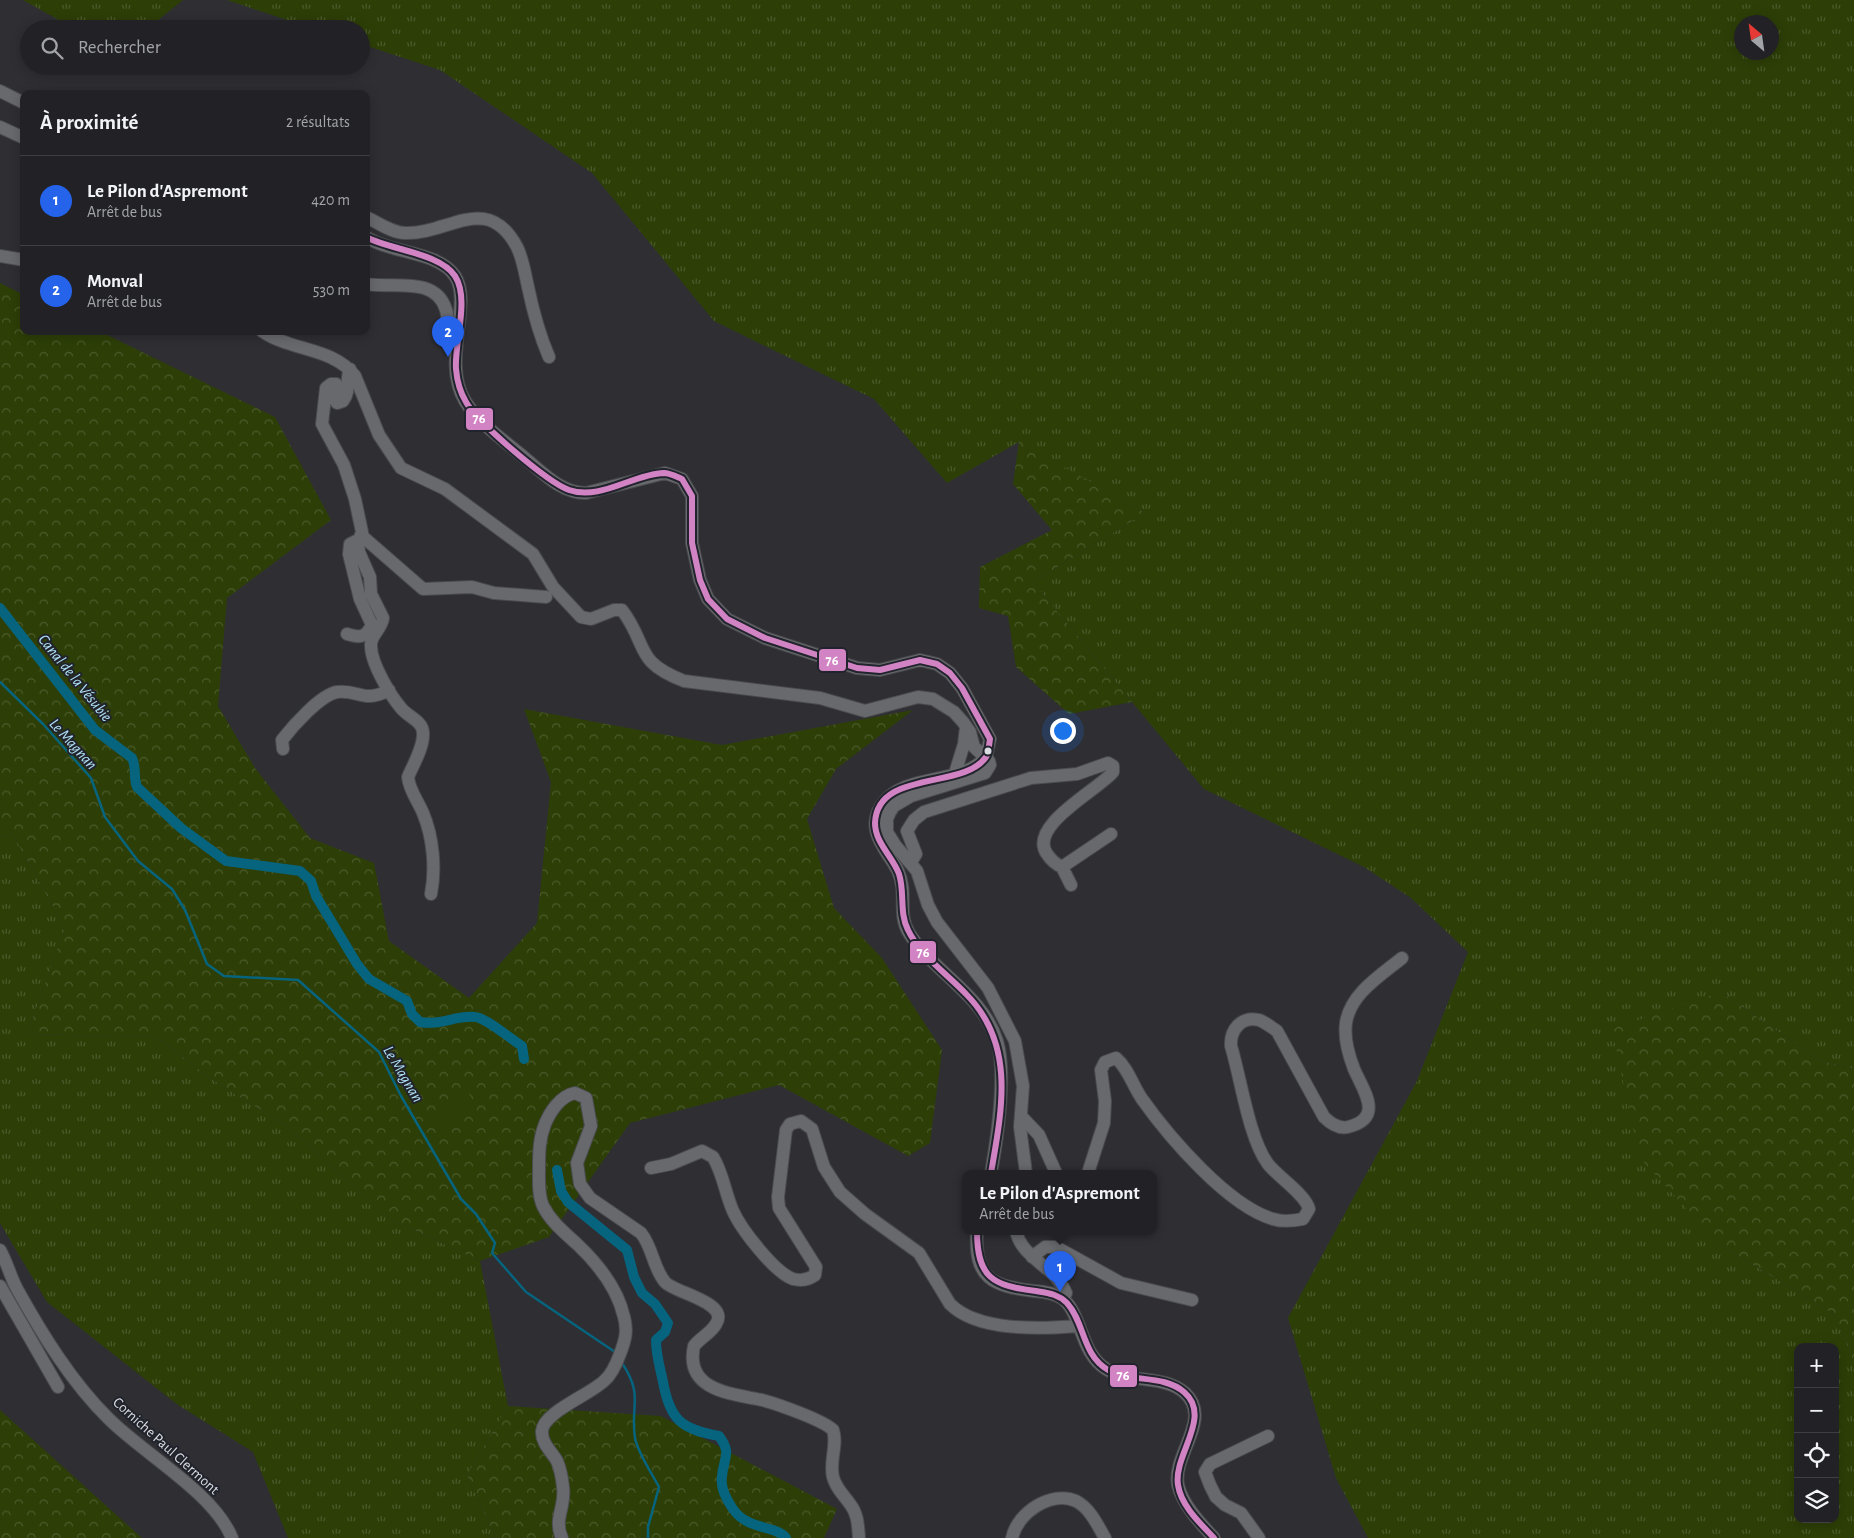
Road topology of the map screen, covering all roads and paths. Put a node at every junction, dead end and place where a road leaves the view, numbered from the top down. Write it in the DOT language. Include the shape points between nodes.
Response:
graph roads {
  1 [pos="0,91"];
  2 [pos="20,101"];
  3 [pos="0,127"];
  4 [pos="20,136"];
  5 [pos="370,219"];
  6 [pos="370,239"];
  7 [pos="0,256"];
  8 [pos="20,259"];
  9 [pos="370,284"];
  10 [pos="272,335"];
  11 [pos="455,349"];
  12 [pos="549,357"];
  13 [pos="350,370"];
  14 [pos="360,537"];
  15 [pos="546,597"];
  16 [pos="347,634"];
  17 [pos="389,690"];
  18 [pos="966,727"];
  19 [pos="964,744"];
  20 [pos="283,749"];
  21 [pos="986,757"];
  22 [pos="970,768"];
  23 [pos="955,773"];
  24 [pos="1112,834"];
  25 [pos="911,862"];
  26 [pos="1062,866"];
  27 [pos="1071,884"];
  28 [pos="431,894"];
  29 [pos="1402,958"];
  30 [pos="1021,1116"];
  31 [pos="651,1168"];
  32 [pos="991,1170"];
  33 [pos="1026,1170"];
  34 [pos="1055,1170"];
  35 [pos="1089,1170"];
  36 [pos="976,1235"];
  37 [pos="1018,1235"];
  38 [pos="0,1250"];
  39 [pos="1032,1257"];
  40 [pos="6,1264"];
  41 [pos="0,1281"];
  42 [pos="0,1286"];
  43 [pos="1063,1299"];
  44 [pos="1192,1300"];
  45 [pos="1078,1326"];
  46 [pos="58,1387"];
  47 [pos="1268,1436"];
  48 [pos="232,1538"];
  49 [pos="562,1538"];
  50 [pos="859,1538"];
  51 [pos="1012,1538"];
  52 [pos="1105,1538"];
  53 [pos="1214,1538"];
  54 [pos="1259,1538"];
  1 -- 2 [label="street"];
  3 -- 4 [label="street"];
  5 -- 12 [label="street" via="404,233 470,218 490,220 500,226 520,255 536,321"];
  6 -- 11 [label="street" via="440,263 457,278 460,292"];
  7 -- 8 [label="street"];
  9 -- 11 [label="street" via="408,284 435,294 445,307 448,342"];
  10 -- 13 [label="street" via="330,357"];
  11 -- 21 [label="street" via="457,385 470,409 560,485 586,493 665,473 682,479 692,496 692,543 700,580 711,604 727,619 764,638 856,668 880,670 920,660 941,666 962,688 987,733 990,744"];
  13 -- 14 [label="street" via="348,393 343,402 337,403 334,399 336,384 326,388 322,424 344,465 355,500"];
  13 -- 18 [label="street" via="380,434 401,468 445,489 533,554 553,587 581,618 590,619 622,610 643,651 664,673 684,681 820,698 865,710 918,697 933,699 954,712"];
  14 -- 15 [label="street" via="423,589 472,587 494,593"];
  14 -- 16 [label="street" via="352,542 349,554 363,609 372,625 363,637"];
  14 -- 17 [label="street" via="359,552 370,576 371,594 383,618 381,627 372,638 372,656"];
  17 -- 20 [label="street" via="372,697 336,692 325,697 290,730 282,740"];
  17 -- 28 [label="street" via="402,710 423,730 408,777 431,842 434,876"];
  18 -- 19 [label="street"];
  18 -- 21 [label="street" via="974,747"];
  19 -- 22 [label="street" via="964,759"];
  19 -- 23 [label="street"];
  21 -- 22 [label="street"];
  21 -- 25 [label="street" via="990,765 985,773 911,796 894,806 887,819 887,832"];
  22 -- 23 [label="street"];
  23 -- 32 [label="street" via="891,795 879,810 876,832 903,882 905,927 966,994 997,1040 1001,1072"];
  24 -- 26 [label="street"];
  25 -- 26 [label="street" via="916,854 907,832 924,812 1031,778 1077,774 1112,764 1114,769 1110,776 1069,807 1046,832 1044,849 1052,860"];
  25 -- 30 [label="street" via="922,880 928,905 937,922 988,988 1015,1041 1023,1086"];
  26 -- 27 [label="street"];
  29 -- 35 [label="street" via="1370,983 1347,1016 1345,1029 1350,1054 1369,1105 1361,1122 1353,1126 1334,1125 1324,1117 1277,1031 1252,1020 1239,1025 1232,1034 1231,1046 1257,1143 1267,1164 1305,1201 1309,1209 1303,1219 1283,1221 1264,1216 1229,1193 1152,1113 1116,1058 1105,1062 1101,1070 1104,1123"];
  30 -- 33 [label="street"];
  30 -- 34 [label="street" via="1039,1135"];
  31 -- 45 [label="street" via="671,1164 702,1151 709,1154 717,1163 733,1210 745,1231 782,1272 803,1280 814,1275 816,1267 784,1219 778,1197 784,1136 790,1124 801,1121 811,1126 824,1167 840,1192 919,1253 957,1311 1016,1327"];
  36 -- 43 [label="street" via="980,1263 996,1284 1046,1292"];
  37 -- 39 [label="street" via="1024,1250"];
  38 -- 40 [label="street, Corniche Paul Clermont"];
  39 -- 43 [label="street" via="1051,1270 1062,1284 1066,1292"];
  39 -- 44 [label="street" via="1045,1247 1056,1247 1121,1283"];
  40 -- 41 [label="street"];
  40 -- 48 [label="street, Corniche Paul Clermont" via="16,1288 79,1385 109,1419 198,1494 216,1513"];
  42 -- 46 [label="street"];
  43 -- 45 [label="street" via="1072,1310"];
  45 -- 53 [label="street" via="1096,1361 1106,1369 1116,1374 1172,1385 1190,1398 1194,1424 1179,1462 1178,1484 1183,1498"];
  47 -- 54 [label="street" via="1210,1464 1206,1472 1216,1497 1241,1513"];
  49 -- 50 [label="street" via="557,1520 563,1507 561,1472 543,1441 544,1424 606,1380 626,1339 624,1318 614,1290 580,1247 552,1222 542,1205 538,1188 540,1138 548,1115 566,1096 575,1093 586,1098 591,1126 577,1163 580,1184 590,1198 641,1233 665,1282 673,1290 705,1301 718,1315 716,1325 694,1346 694,1362 700,1376 719,1391 774,1404 833,1430 833,1479 854,1510"];
  51 -- 52 [label="street" via="1017,1524 1028,1511 1062,1499 1076,1501 1084,1507"];
}
